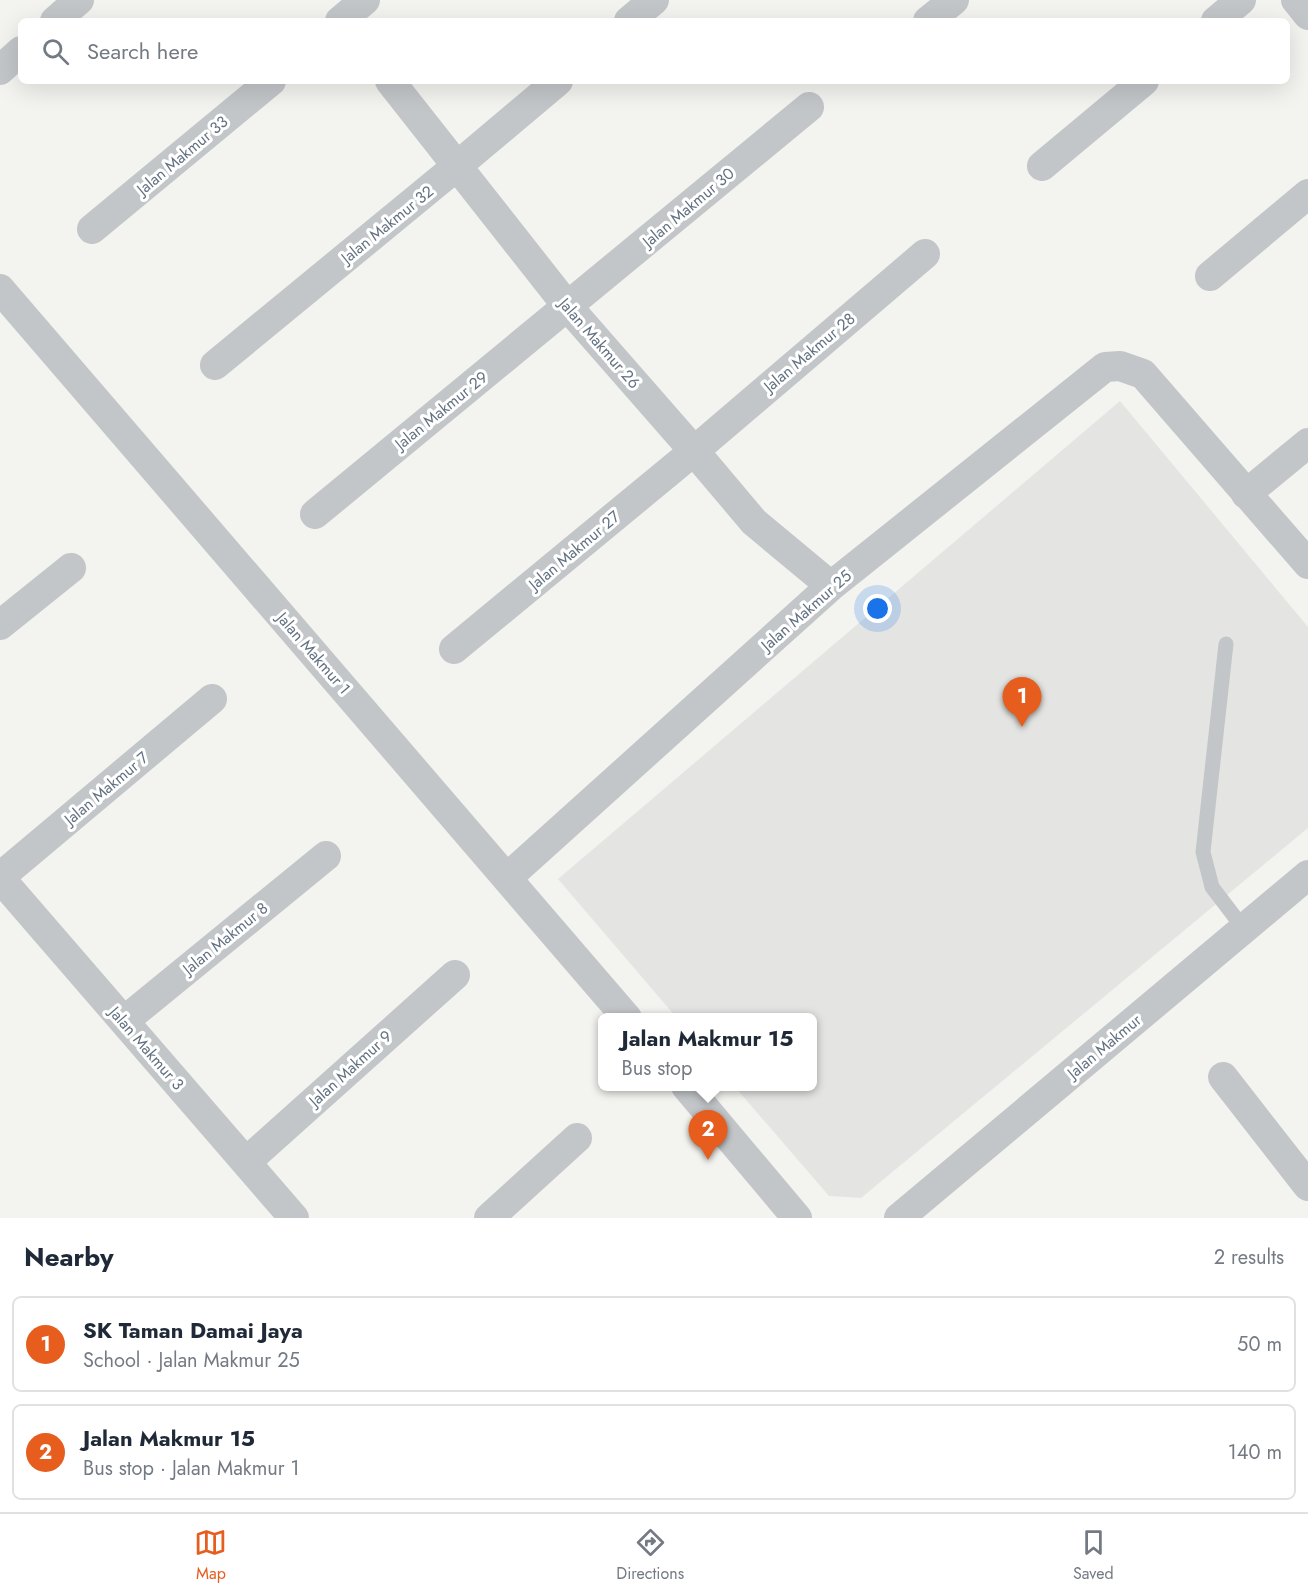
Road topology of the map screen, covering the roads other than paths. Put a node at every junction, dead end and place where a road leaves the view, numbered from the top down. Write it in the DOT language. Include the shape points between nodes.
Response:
graph roads {
  1 [pos="79,0"];
  2 [pos="365,0"];
  3 [pos="654,0"];
  4 [pos="954,0"];
  5 [pos="1241,0"];
  6 [pos="1296,0"];
  7 [pos="337,15"];
  8 [pos="1308,15"];
  9 [pos="59,18"];
  10 [pos="633,18"];
  11 [pos="932,18"];
  12 [pos="1220,18"];
  13 [pos="18,54"];
  14 [pos="0,70"];
  15 [pos="267,84"];
  16 [pos="392,84"];
  17 [pos="554,84"];
  18 [pos="1140,84"];
  19 [pos="809,107"];
  20 [pos="457,166"];
  21 [pos="1042,166"];
  22 [pos="1308,194"];
  23 [pos="93,229"];
  24 [pos="925,254"];
  25 [pos="1210,276"];
  26 [pos="0,289"];
  27 [pos="568,307"];
  28 [pos="215,365"];
  29 [pos="1308,443"];
  30 [pos="694,451"];
  31 [pos="1246,494"];
  32 [pos="315,514"];
  33 [pos="1308,564"];
  34 [pos="71,568"];
  35 [pos="831,586"];
  36 [pos="0,625"];
  37 [pos="1226,644"];
  38 [pos="454,649"];
  39 [pos="212,699"];
  40 [pos="326,856"];
  41 [pos="1308,875"];
  42 [pos="508,877"];
  43 [pos="0,878"];
  44 [pos="1244,929"];
  45 [pos="455,975"];
  46 [pos="624,1013"];
  47 [pos="124,1021"];
  48 [pos="1223,1077"];
  49 [pos="690,1091"];
  50 [pos="577,1138"];
  51 [pos="246,1162"];
  52 [pos="1308,1186"];
  53 [pos="294,1218"];
  54 [pos="489,1218"];
  55 [pos="796,1218"];
  56 [pos="899,1218"];
  1 -- 9 [label="street"];
  2 -- 7 [label="street"];
  3 -- 10 [label="street"];
  4 -- 11 [label="street"];
  5 -- 12 [label="street"];
  6 -- 8 [label="street"];
  13 -- 14 [label="street"];
  15 -- 23 [label="street, Jalan Makmur 33"];
  16 -- 20 [label="street, Jalan Makmur 26"];
  17 -- 20 [label="street, Jalan Makmur 32"];
  18 -- 21 [label="street"];
  19 -- 27 [label="street, Jalan Makmur 30"];
  20 -- 27 [label="street, Jalan Makmur 26"];
  20 -- 28 [label="street, Jalan Makmur 32"];
  22 -- 25 [label="street"];
  24 -- 30 [label="street, Jalan Makmur 28"];
  26 -- 42 [label="street, Jalan Makmur 1"];
  27 -- 30 [label="street, Jalan Makmur 26"];
  27 -- 32 [label="street, Jalan Makmur 29"];
  29 -- 31 [label="street"];
  30 -- 35 [label="street, Jalan Makmur 26" via="754,522"];
  30 -- 38 [label="street, Jalan Makmur 27"];
  31 -- 33 [label="street"];
  31 -- 35 [label="street, Jalan Makmur 25" via="1143,374 1120,366 1105,367"];
  34 -- 36 [label="street"];
  35 -- 42 [label="street, Jalan Makmur 25"];
  37 -- 44 [label="lane" via="1203,852 1212,887"];
  39 -- 43 [label="street, Jalan Makmur 7"];
  40 -- 47 [label="street, Jalan Makmur 8"];
  41 -- 44 [label="street, Jalan Makmur"];
  42 -- 46 [label="street, Jalan Makmur 1"];
  43 -- 47 [label="street, Jalan Makmur 3"];
  44 -- 56 [label="street, Jalan Makmur"];
  45 -- 51 [label="street, Jalan Makmur 9"];
  47 -- 51 [label="street, Jalan Makmur 3"];
  48 -- 52 [label="street"];
  49 -- 55 [label="street"];
  50 -- 54 [label="street"];
  51 -- 53 [label="street, Jalan Makmur 3"];
}
